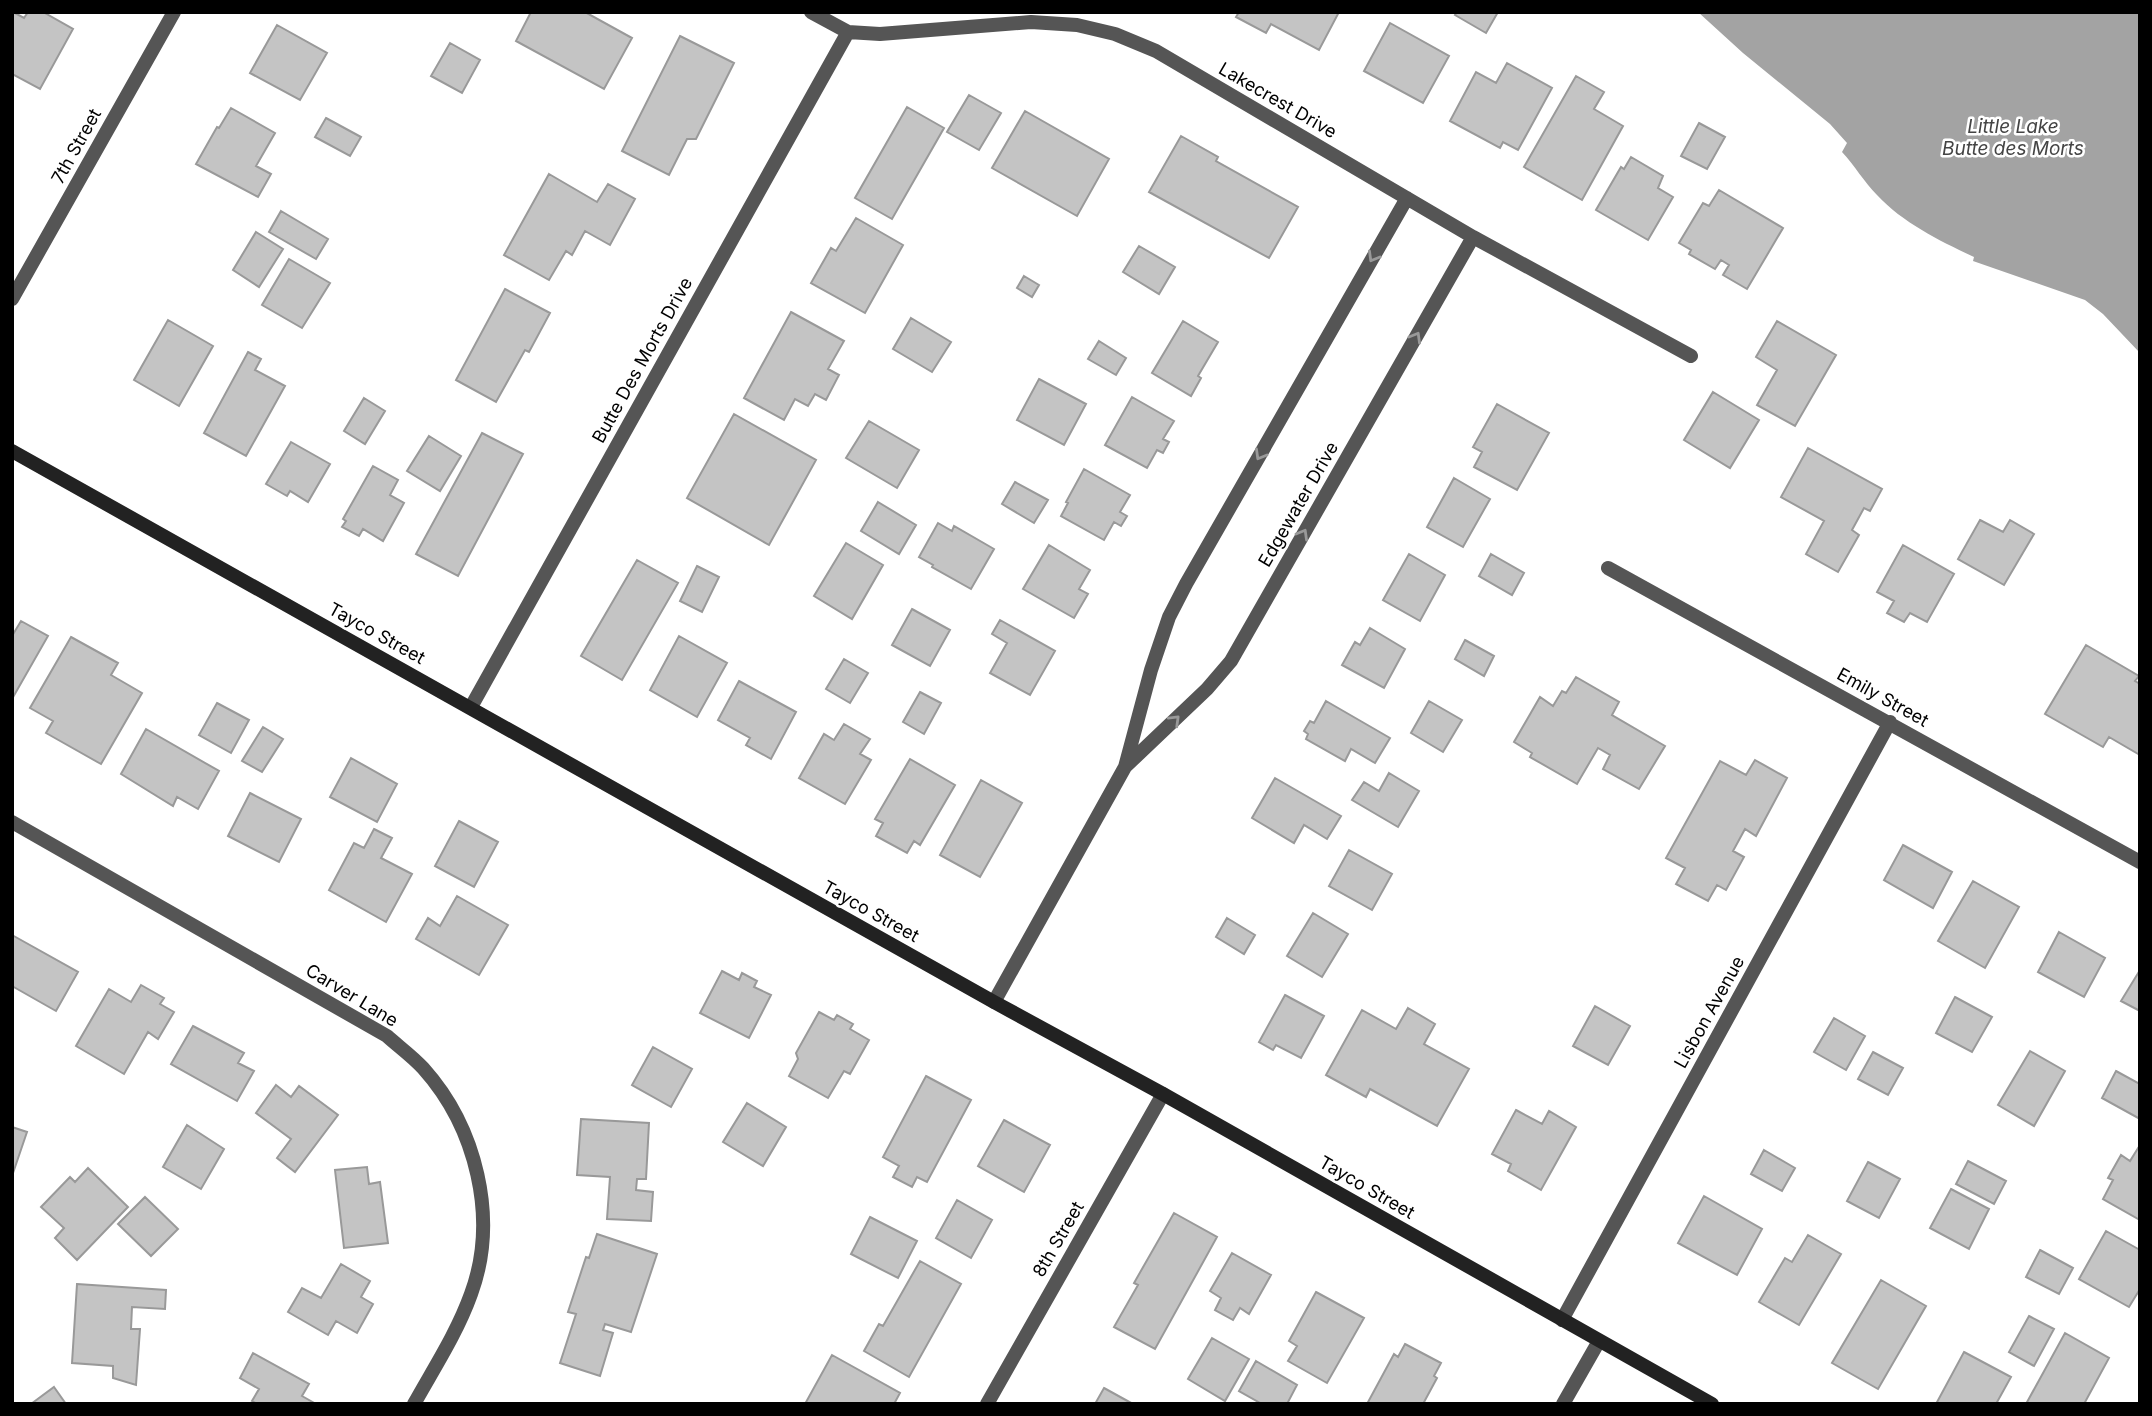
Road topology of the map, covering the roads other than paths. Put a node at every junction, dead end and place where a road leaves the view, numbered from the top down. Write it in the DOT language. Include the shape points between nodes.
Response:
graph roads {
  1 [pos="174,12"];
  2 [pos="811,12"];
  3 [pos="848,32"];
  4 [pos="1407,198"];
  5 [pos="1473,237"];
  6 [pos="12,299"];
  7 [pos="1691,356"];
  8 [pos="12,451"];
  9 [pos="1608,568"];
  10 [pos="471,707"];
  11 [pos="1890,722"];
  12 [pos="1125,767"];
  13 [pos="12,822"];
  14 [pos="2140,862"];
  15 [pos="994,1002"];
  16 [pos="1163,1094"];
  17 [pos="1562,1320"];
  18 [pos="1599,1341"];
  19 [pos="414,1404"];
  20 [pos="987,1404"];
  21 [pos="1563,1404"];
  22 [pos="1712,1404"];
  1 -- 6 [label="street, 7th Street"];
  2 -- 3 [label="street, Lakecrest Drive"];
  3 -- 4 [label="street, Lakecrest Drive" via="880,34 1031,22 1077,25 1115,34 1156,51"];
  3 -- 10 [label="street, Butte Des Morts Drive"];
  4 -- 5 [label="street, Lakecrest Drive"];
  4 -- 12 [label="street, Edgewater Drive, one-way" via="1169,618"];
  5 -- 7 [label="street, Lakecrest Drive"];
  12 -- 5 [label="street, Edgewater Drive, one-way" via="1231,661"];
  8 -- 10 [label="street, Tayco Street"];
  9 -- 11 [label="street, Emily Street"];
  10 -- 15 [label="street, Tayco Street"];
  11 -- 14 [label="street, Emily Street"];
  11 -- 17 [label="street, Lisbon Avenue"];
  12 -- 15 [label="street, Edgewater Drive"];
  13 -- 19 [label="street, Carver Lane" via="387,1036 422,1068 451,1106 477,1174 482,1245 472,1293"];
  15 -- 16 [label="street, Tayco Street"];
  16 -- 17 [label="street, Tayco Street"];
  16 -- 20 [label="street, 8th Street"];
  17 -- 18 [label="street, Tayco Street"];
  18 -- 21 [label="street"];
  18 -- 22 [label="street, Tayco Street"];
}
